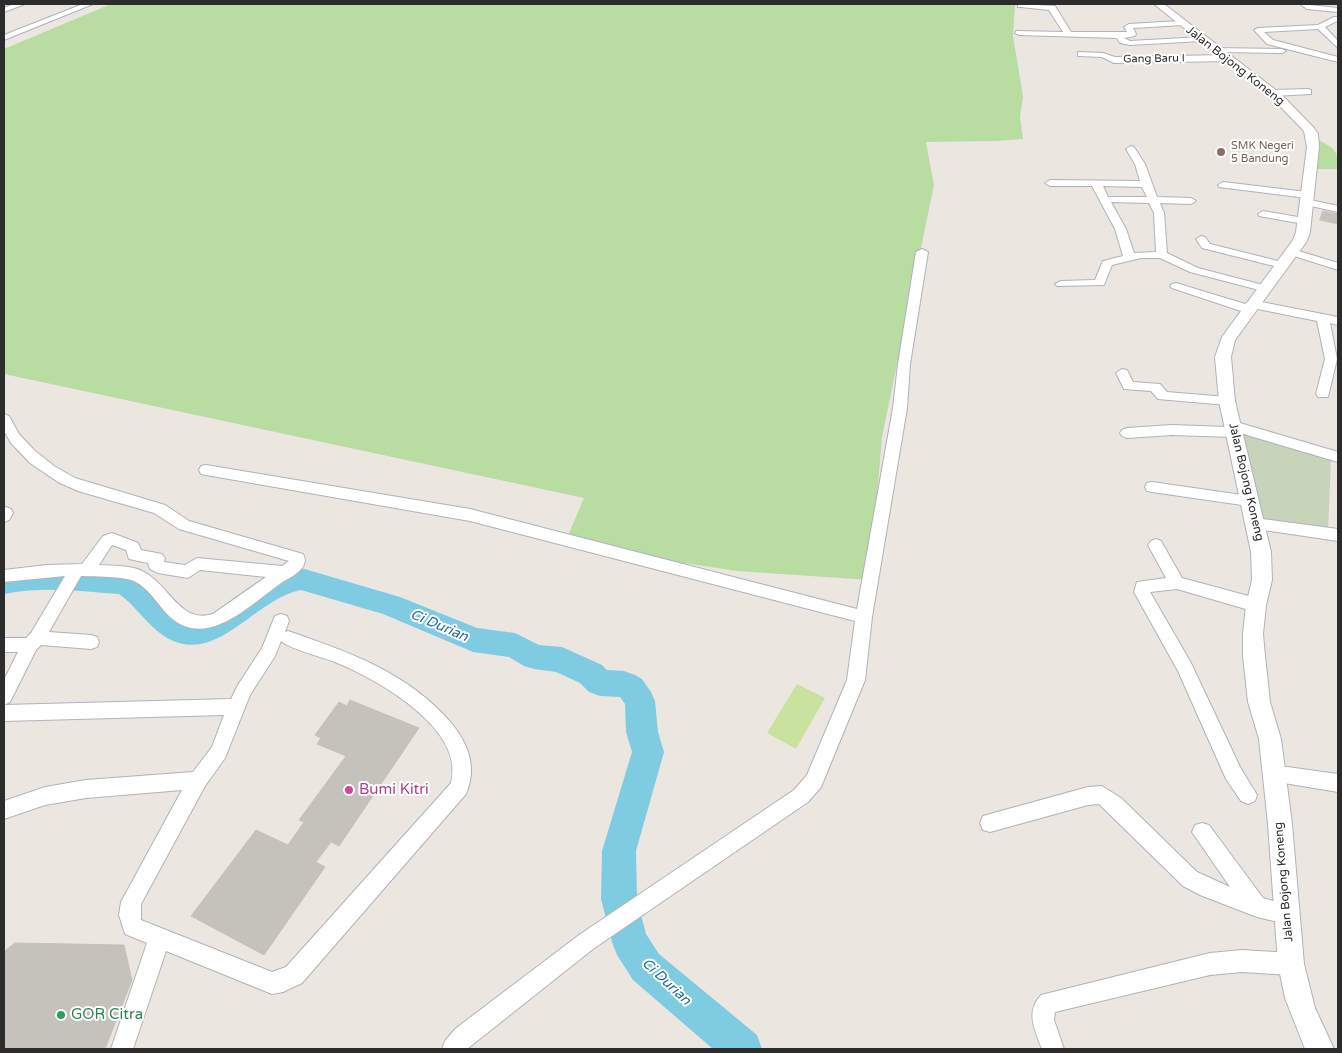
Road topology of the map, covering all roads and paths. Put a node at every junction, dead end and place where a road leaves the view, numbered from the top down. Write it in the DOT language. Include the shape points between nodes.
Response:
graph roads {
  1 [pos="21,4"];
  2 [pos="67,4"];
  3 [pos="89,4"];
  4 [pos="1159,4"];
  5 [pos="1304,4"];
  6 [pos="1021,5"];
  7 [pos="4,10"];
  8 [pos="1338,10"];
  9 [pos="1055,16"];
  10 [pos="1334,20"];
  11 [pos="1180,23"];
  12 [pos="1320,27"];
  13 [pos="4,29"];
  14 [pos="1019,33"];
  15 [pos="1057,34"];
  16 [pos="1068,34"];
  17 [pos="1119,36"];
  18 [pos="4,38"];
  19 [pos="1203,40"];
  20 [pos="1338,46"];
  21 [pos="1224,52"];
  22 [pos="1081,54"];
  23 [pos="1338,59"];
  24 [pos="1338,66"];
  25 [pos="1308,92"];
  26 [pos="1273,93"];
  27 [pos="1131,149"];
  28 [pos="1050,183"];
  29 [pos="1096,183"];
  30 [pos="1146,184"];
  31 [pos="1223,185"];
  32 [pos="1111,199"];
  33 [pos="1154,200"];
  34 [pos="1191,201"];
  35 [pos="1306,206"];
  36 [pos="1338,209"];
  37 [pos="1263,214"];
  38 [pos="1201,239"];
  39 [pos="922,252"];
  40 [pos="1162,255"];
  41 [pos="1129,257"];
  42 [pos="1287,258"];
  43 [pos="1338,267"];
  44 [pos="1061,284"];
  45 [pos="1176,286"];
  46 [pos="1254,300"];
  47 [pos="1323,318"];
  48 [pos="1338,321"];
  49 [pos="1334,360"];
  50 [pos="1122,373"];
  51 [pos="1323,394"];
  52 [pos="1227,401"];
  53 [pos="4,419"];
  54 [pos="1233,429"];
  55 [pos="1127,433"];
  56 [pos="1338,456"];
  57 [pos="206,470"];
  58 [pos="1152,487"];
  59 [pos="1249,501"];
  60 [pos="1255,524"];
  61 [pos="1338,535"];
  62 [pos="1156,545"];
  63 [pos="79,570"];
  64 [pos="286,573"];
  65 [pos="4,576"];
  66 [pos="1177,583"];
  67 [pos="1256,605"];
  68 [pos="864,617"];
  69 [pos="34,642"];
  70 [pos="91,642"];
  71 [pos="4,645"];
  72 [pos="4,698"];
  73 [pos="236,707"];
  74 [pos="4,713"];
  75 [pos="1273,774"];
  76 [pos="198,780"];
  77 [pos="1338,783"];
  78 [pos="1248,795"];
  79 [pos="4,810"];
  80 [pos="990,823"];
  81 [pos="1202,832"];
  82 [pos="1257,907"];
  83 [pos="1287,914"];
  84 [pos="159,939"];
  85 [pos="1291,964"];
  86 [pos="122,1049"];
  87 [pos="453,1049"];
  88 [pos="1052,1049"];
  89 [pos="1320,1049"];
  1 -- 7 [label="street"];
  2 -- 13 [label="street"];
  3 -- 18 [label="street"];
  4 -- 11 [label="street, Jalan Bojong Koneng"];
  5 -- 8 [label="street"];
  6 -- 9 [label="street" via="1052,8"];
  9 -- 15 [label="street"];
  9 -- 16 [label="street"];
  10 -- 12 [label="street"];
  11 -- 17 [label="street" via="1129,26 1132,34"];
  11 -- 19 [label="street, Jalan Bojong Koneng"];
  12 -- 20 [label="street"];
  12 -- 23 [label="street" via="1258,30 1270,42"];
  14 -- 15 [label="street, Gang Baru I"];
  15 -- 16 [label="street, Gang Baru I"];
  16 -- 17 [label="street, Gang Baru I"];
  17 -- 19 [label="street, Gang Baru I" via="1126,43"];
  19 -- 21 [label="street, Jalan Bojong Koneng"];
  21 -- 22 [label="street, Gang Baru I" via="1114,60 1102,54"];
  21 -- 24 [label="street, Gang Baru I" via="1249,49 1282,51 1335,68"];
  21 -- 26 [label="street, Jalan Bojong Koneng"];
  25 -- 26 [label="street"];
  26 -- 35 [label="street, Jalan Bojong Koneng" via="1312,134"];
  27 -- 30 [label="street"];
  28 -- 29 [label="street"];
  29 -- 30 [label="street"];
  29 -- 41 [label="street" via="1120,228"];
  30 -- 33 [label="street"];
  31 -- 35 [label="street"];
  32 -- 33 [label="street"];
  33 -- 34 [label="street"];
  33 -- 40 [label="street" via="1159,213"];
  35 -- 36 [label="street"];
  35 -- 37 [label="street"];
  35 -- 42 [label="street, Jalan Bojong Koneng" via="1300,241"];
  38 -- 42 [label="street" via="1206,246"];
  39 -- 68 [label="street" via="900,408"];
  40 -- 41 [label="street"];
  40 -- 46 [label="street"];
  41 -- 44 [label="street" via="1107,263 1100,283"];
  42 -- 43 [label="street"];
  42 -- 46 [label="street, Jalan Bojong Koneng"];
  45 -- 46 [label="street"];
  46 -- 47 [label="street"];
  46 -- 52 [label="street, Jalan Bojong Koneng" via="1225,348"];
  47 -- 48 [label="street"];
  47 -- 49 [label="street"];
  49 -- 51 [label="street"];
  50 -- 52 [label="street" via="1130,386 1155,387 1162,396"];
  52 -- 54 [label="street, Jalan Bojong Koneng"];
  53 -- 64 [label="street" via="17,441 38,462 70,483 175,516 184,525 298,558 297,564"];
  54 -- 55 [label="street"];
  54 -- 56 [label="street"];
  54 -- 59 [label="street, Jalan Bojong Koneng"];
  57 -- 68 [label="street" via="470,515"];
  58 -- 59 [label="street"];
  59 -- 60 [label="street, Jalan Bojong Koneng"];
  60 -- 61 [label="street"];
  60 -- 67 [label="street, Jalan Bojong Koneng" via="1262,580"];
  62 -- 66 [label="street"];
  63 -- 64 [label="street" via="137,576 191,624 207,624 218,619"];
  63 -- 64 [label="street" via="112,539 133,547 134,554 157,558 155,565 158,567 188,572 197,564"];
  63 -- 65 [label="street"];
  63 -- 69 [label="street" via="64,589"];
  66 -- 67 [label="street"];
  66 -- 78 [label="street" via="1149,584 1142,592 1185,668 1232,773"];
  67 -- 75 [label="street, Jalan Bojong Koneng" via="1254,656 1259,702 1270,739"];
  68 -- 87 [label="street" via="852,693 814,781 801,796 586,942 463,1037"];
  69 -- 70 [label="street"];
  69 -- 71 [label="street"];
  69 -- 72 [label="street"];
  73 -- 74 [label="street"];
  73 -- 76 [label="street" via="219,752"];
  73 -- 84 [label="street" via="285,629 403,688 421,702 439,720 461,756 463,771 459,788 320,948 284,981 272,983"];
  75 -- 77 [label="street"];
  75 -- 83 [label="street, Jalan Bojong Koneng"];
  76 -- 79 [label="street" via="86,789 45,796"];
  76 -- 84 [label="street" via="131,902 132,928"];
  80 -- 82 [label="street" via="1102,795 1190,879"];
  81 -- 82 [label="street"];
  82 -- 83 [label="street"];
  83 -- 85 [label="street, Jalan Bojong Koneng"];
  84 -- 86 [label="street"];
  85 -- 88 [label="street" via="1242,961 1210,964 1048,1003 1043,1008 1043,1020"];
  85 -- 89 [label="street, Jalan Bojong Koneng" via="1301,1011"];
}
